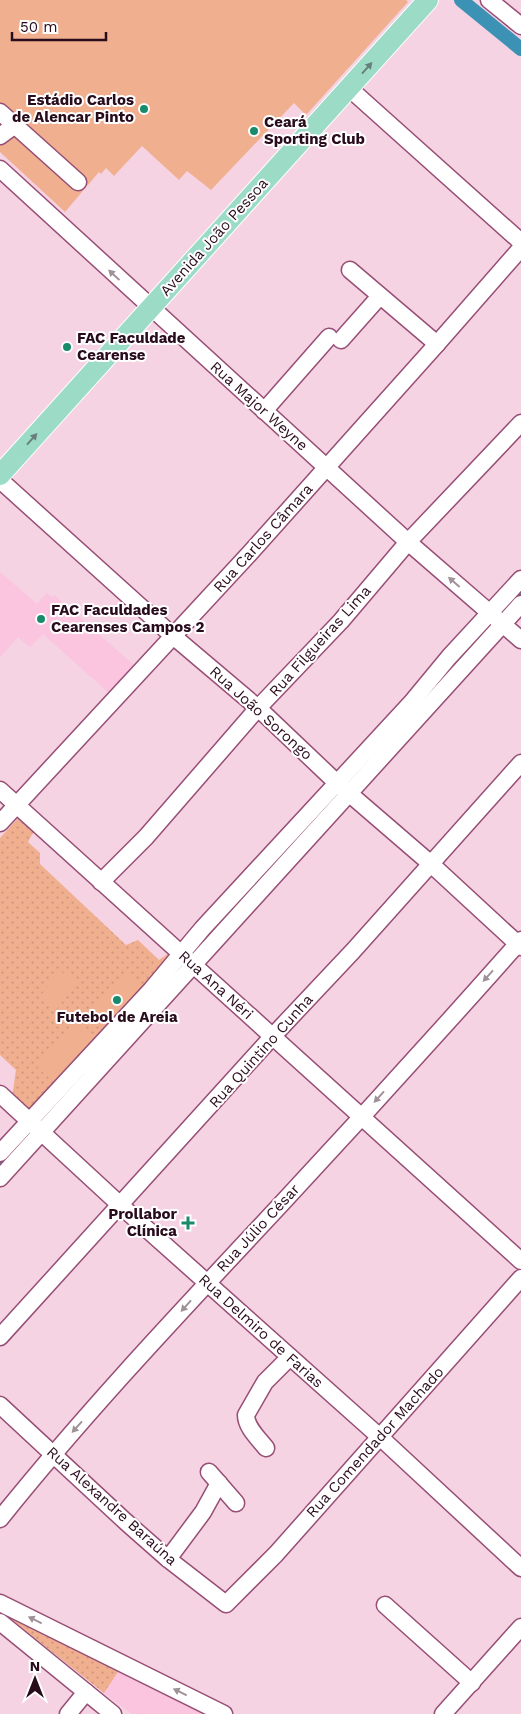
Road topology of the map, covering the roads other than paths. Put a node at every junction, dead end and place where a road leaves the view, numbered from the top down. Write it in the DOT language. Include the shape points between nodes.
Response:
graph roads {
  1 [pos="428,0"];
  2 [pos="489,0"];
  3 [pos="521,26"];
  4 [pos="349,88"];
  5 [pos="0,112"];
  6 [pos="15,125"];
  7 [pos="0,136"];
  8 [pos="0,169"];
  9 [pos="78,182"];
  10 [pos="521,242"];
  11 [pos="521,248"];
  12 [pos="350,270"];
  13 [pos="380,296"];
  14 [pos="150,308"];
  15 [pos="437,344"];
  16 [pos="264,411"];
  17 [pos="521,423"];
  18 [pos="326,466"];
  19 [pos="0,476"];
  20 [pos="0,480"];
  21 [pos="408,542"];
  22 [pos="521,579"];
  23 [pos="521,604"];
  24 [pos="496,619"];
  25 [pos="173,636"];
  26 [pos="521,640"];
  27 [pos="258,708"];
  28 [pos="521,763"];
  29 [pos="343,788"];
  30 [pos="0,790"];
  31 [pos="16,805"];
  32 [pos="0,823"];
  33 [pos="431,864"];
  34 [pos="101,882"];
  35 [pos="520,944"];
  36 [pos="187,959"];
  37 [pos="272,1037"];
  38 [pos="0,1094"];
  39 [pos="361,1118"];
  40 [pos="29,1121"];
  41 [pos="42,1132"];
  42 [pos="0,1153"];
  43 [pos="0,1178"];
  44 [pos="121,1205"];
  45 [pos="521,1261"];
  46 [pos="521,1278"];
  47 [pos="207,1282"];
  48 [pos="0,1337"];
  49 [pos="290,1357"];
  50 [pos="0,1405"];
  51 [pos="381,1438"];
  52 [pos="266,1448"];
  53 [pos="53,1453"];
  54 [pos="236,1503"];
  55 [pos="0,1519"];
  56 [pos="168,1558"];
  57 [pos="521,1568"];
  58 [pos="0,1603"];
  59 [pos="226,1604"];
  60 [pos="385,1605"];
  61 [pos="0,1622"];
  62 [pos="521,1627"];
  63 [pos="472,1683"];
  64 [pos="86,1692"];
  65 [pos="68,1714"];
  66 [pos="113,1714"];
  67 [pos="224,1714"];
  68 [pos="443,1714"];
  4 -- 1 [label="main road, Avenida João Pessoa, one-way"];
  2 -- 3 [label="street"];
  4 -- 10 [label="street"];
  4 -- 14 [label="main road, Avenida João Pessoa"];
  5 -- 6 [label="street"];
  6 -- 7 [label="street"];
  6 -- 9 [label="street"];
  14 -- 8 [label="street, Rua Major Weyne, one-way"];
  11 -- 15 [label="street, Rua Carlos Câmara"];
  12 -- 13 [label="street"];
  13 -- 15 [label="street"];
  13 -- 16 [label="street"];
  14 -- 16 [label="street, Rua Major Weyne"];
  19 -- 14 [label="main road, Avenida João Pessoa, one-way"];
  15 -- 18 [label="street, Rua Carlos Câmara"];
  16 -- 18 [label="street, Rua Major Weyne"];
  17 -- 21 [label="street, Rua Filgueiras Lima"];
  18 -- 21 [label="street, Rua Major Weyne"];
  18 -- 25 [label="street, Rua Carlos Câmara"];
  20 -- 25 [label="street, Rua João Sorongo"];
  24 -- 21 [label="street, Rua Major Weyne, one-way"];
  21 -- 27 [label="street, Rua Filgueiras Lima" via="341,621"];
  22 -- 24 [label="street"];
  23 -- 24 [label="street"];
  24 -- 26 [label="street, Rua Major Weyne"];
  24 -- 29 [label="street"];
  25 -- 27 [label="street, Rua João Sorongo"];
  25 -- 31 [label="street, Rua Carlos Câmara"];
  27 -- 29 [label="street, Rua João Sorongo"];
  27 -- 34 [label="street, Rua Filgueiras Lima" via="146,837"];
  28 -- 33 [label="street, Rua Quintino Cunha"];
  29 -- 33 [label="street, Rua João Sorongo"];
  29 -- 36 [label="street" via="208,922"];
  30 -- 31 [label="street, Rua Ana Néri"];
  31 -- 32 [label="street, Rua Carlos Câmara"];
  31 -- 34 [label="street, Rua Ana Néri"];
  33 -- 35 [label="street, Rua João Sorongo"];
  33 -- 37 [label="street, Rua Quintino Cunha"];
  34 -- 36 [label="street, Rua Ana Néri"];
  35 -- 39 [label="street, Rua Júlio César, one-way"];
  36 -- 37 [label="street, Rua Ana Néri"];
  36 -- 40 [label="street" via="151,990"];
  36 -- 41 [label="street"];
  37 -- 39 [label="street, Rua Ana Néri"];
  37 -- 44 [label="street, Rua Quintino Cunha"];
  38 -- 40 [label="street, Rua Delmiro de Farias"];
  39 -- 45 [label="street, Rua Ana Néri"];
  39 -- 47 [label="street, Rua Júlio César"];
  40 -- 41 [label="street, Rua Delmiro de Farias"];
  40 -- 42 [label="street"];
  41 -- 43 [label="street"];
  41 -- 44 [label="street, Rua Delmiro de Farias"];
  44 -- 47 [label="street, Rua Delmiro de Farias"];
  44 -- 48 [label="street, Rua Quintino Cunha"];
  46 -- 51 [label="street, Rua Comendador Machado"];
  47 -- 49 [label="street, Rua Delmiro de Farias"];
  47 -- 53 [label="street, Rua Júlio César, one-way"];
  49 -- 51 [label="street, Rua Delmiro de Farias"];
  49 -- 52 [label="street" via="265,1382 246,1414 250,1427"];
  50 -- 53 [label="street, Rua Alexandre Baraúna"];
  51 -- 57 [label="street, Rua Delmiro de Farias"];
  51 -- 59 [label="street, Rua Comendador Machado"];
  53 -- 55 [label="street, Rua Júlio César"];
  53 -- 56 [label="street, Rua Alexandre Baraúna"];
  54 -- 56 [label="street" via="214,1478 203,1512"];
  56 -- 59 [label="street, Rua Alexandre Baraúna"];
  67 -- 58 [label="street, one-way"];
  60 -- 63 [label="street"];
  61 -- 64 [label="street"];
  62 -- 63 [label="street"];
  63 -- 68 [label="street"];
  64 -- 65 [label="street"];
  64 -- 66 [label="street"];
}
